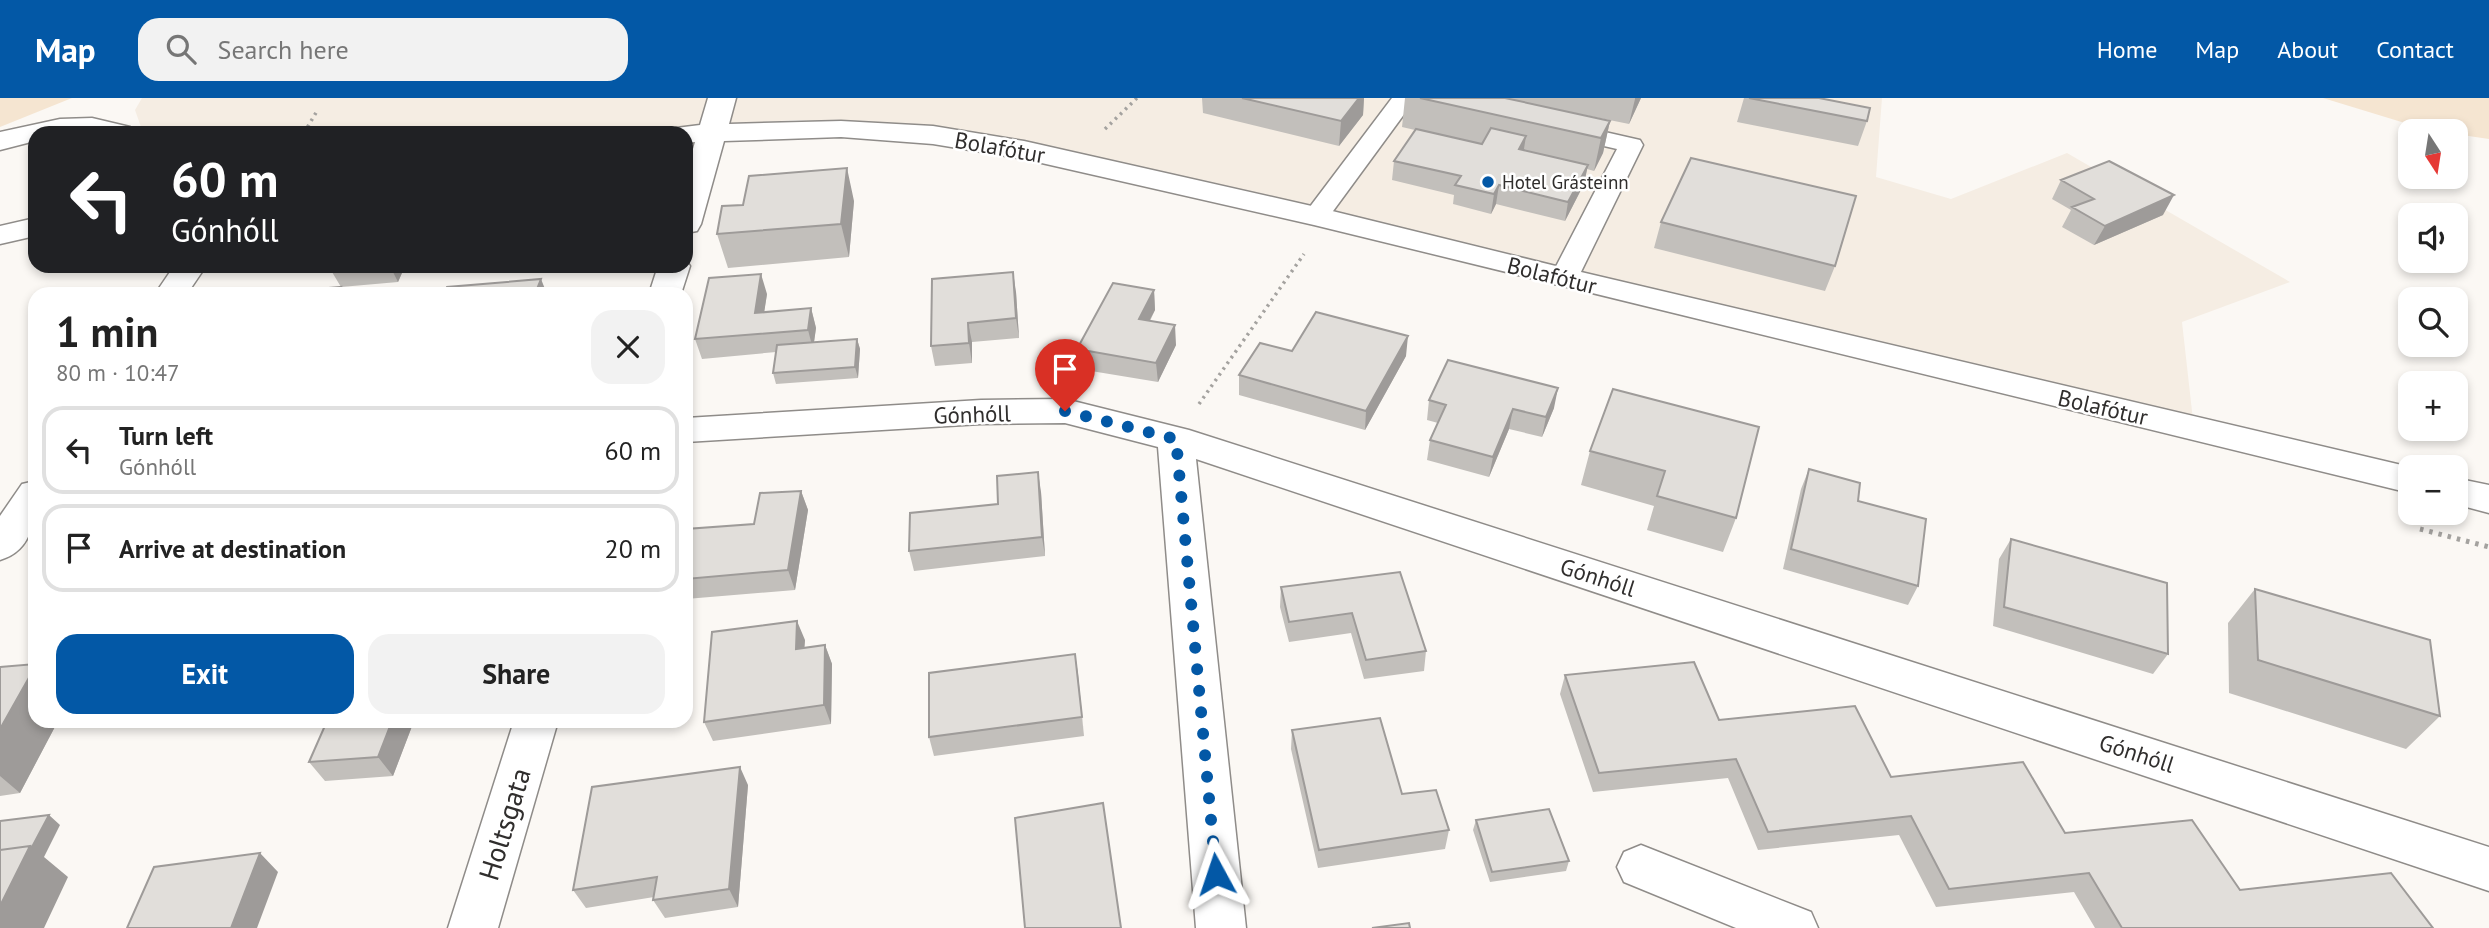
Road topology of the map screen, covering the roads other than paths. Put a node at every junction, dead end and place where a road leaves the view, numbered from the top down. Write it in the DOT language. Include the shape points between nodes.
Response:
graph roads {
  1 [pos="90,98"];
  2 [pos="722,98"];
  3 [pos="1404,98"];
  4 [pos="1541,124"];
  5 [pos="64,126"];
  6 [pos="700,133"];
  7 [pos="28,135"];
  8 [pos="0,141"];
  9 [pos="693,178"];
  10 [pos="1316,216"];
  11 [pos="28,229"];
  12 [pos="0,235"];
  13 [pos="1564,278"];
  14 [pos="693,430"];
  15 [pos="1176,439"];
  16 [pos="2398,477"];
  17 [pos="2468,494"];
  18 [pos="2489,499"];
  19 [pos="28,504"];
  20 [pos="0,546"];
  21 [pos="534,728"];
  22 [pos="1641,867"];
  23 [pos="2489,869"];
  24 [pos="472,928"];
  25 [pos="1221,928"];
  26 [pos="1793,928"];
  1 -- 5 [label="street"];
  2 -- 6 [label="street"];
  3 -- 10 [label="lane"];
  4 -- 13 [label="lane" via="1631,145"];
  6 -- 9 [label="street"];
  6 -- 10 [label="street, Bolafótur" via="841,129 979,141"];
  7 -- 8 [label="street"];
  10 -- 13 [label="street, Bolafótur"];
  11 -- 12 [label="street"];
  13 -- 16 [label="street, Bolafótur"];
  14 -- 15 [label="street, Gónhóll" via="1065,411"];
  15 -- 23 [label="street, Gónhóll"];
  15 -- 25 [label="street"];
  17 -- 18 [label="street"];
  19 -- 20 [label="street"];
  21 -- 24 [label="street, Holtsgata"];
  22 -- 26 [label="street"];
}
